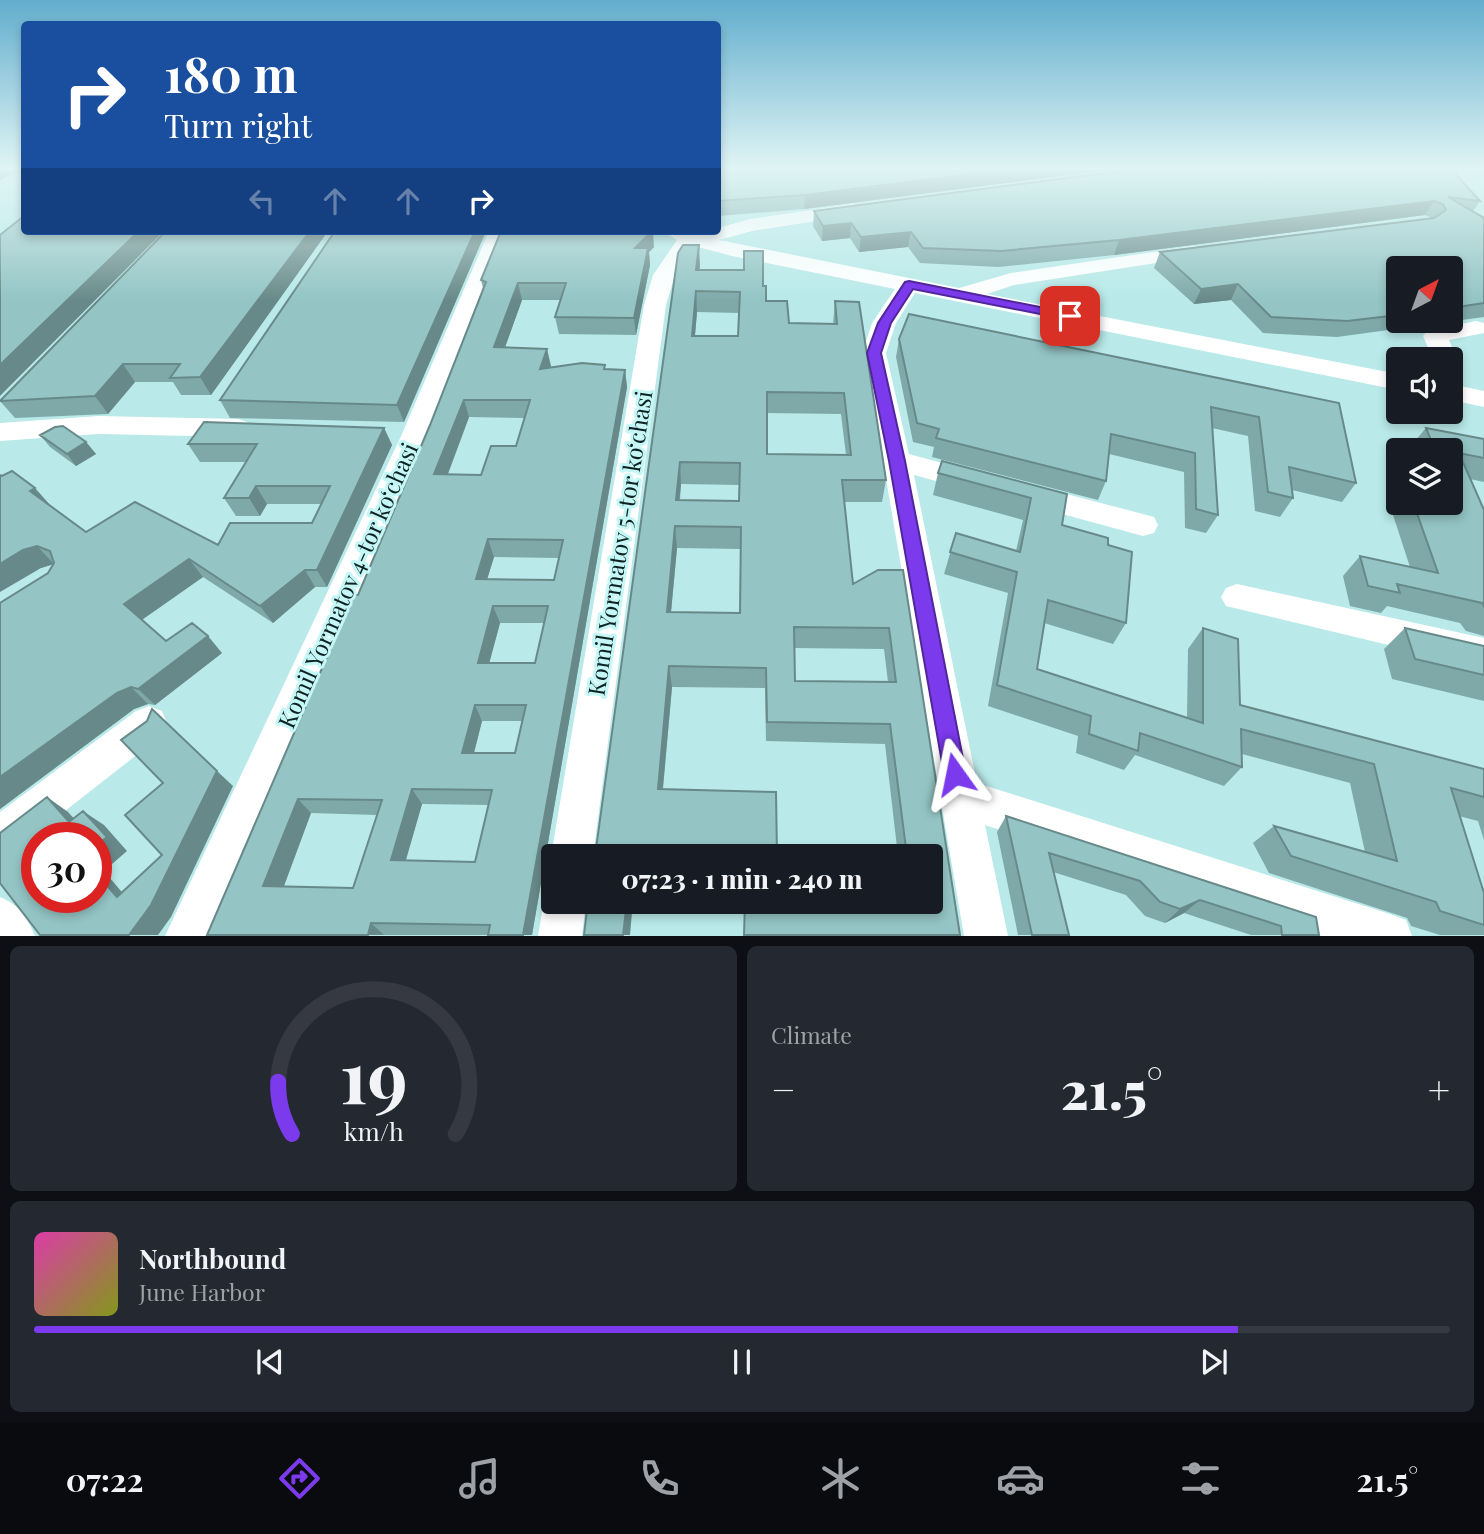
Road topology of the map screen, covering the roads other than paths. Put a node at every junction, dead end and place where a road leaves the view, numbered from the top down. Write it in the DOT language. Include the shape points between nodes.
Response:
graph roads {
  1 [pos="831,214"];
  2 [pos="721,231"];
  3 [pos="497,235"];
  4 [pos="687,237"];
  5 [pos="1212,250"];
  6 [pos="909,285"];
  7 [pos="960,295"];
  8 [pos="1476,328"];
  9 [pos="1440,347"];
  10 [pos="1386,380"];
  11 [pos="221,404"];
  12 [pos="205,427"];
  13 [pos="258,429"];
  14 [pos="0,432"];
  15 [pos="897,461"];
  16 [pos="1143,525"];
  17 [pos="1237,597"];
  18 [pos="1484,653"];
  19 [pos="149,723"];
  20 [pos="960,797"];
  21 [pos="0,837"];
  22 [pos="574,844"];
  23 [pos="563,914"];
  24 [pos="0,919"];
  25 [pos="13,936"];
  26 [pos="187,936"];
  27 [pos="560,936"];
  28 [pos="985,936"];
  29 [pos="1390,936"];
  1 -- 2 [label="street"];
  3 -- 26 [label="street, Komil Yormatov 4-tor koʻchasi" via="402,434"];
  4 -- 6 [label="street"];
  4 -- 22 [label="street, Komil Yormatov 5-tor koʻchasi" via="664,275 655,305"];
  5 -- 7 [label="street" via="1011,279"];
  6 -- 7 [label="street"];
  6 -- 15 [label="street" via="884,323 874,353"];
  7 -- 10 [label="street"];
  8 -- 9 [label="street" via="1435,336"];
  11 -- 12 [label="street"];
  12 -- 13 [label="street"];
  12 -- 14 [label="street" via="99,425"];
  15 -- 16 [label="street"];
  15 -- 20 [label="street"];
  17 -- 18 [label="street"];
  19 -- 21 [label="street"];
  20 -- 28 [label="street"];
  20 -- 29 [label="street"];
  23 -- 27 [label="street"];
  24 -- 25 [label="street"];
}
